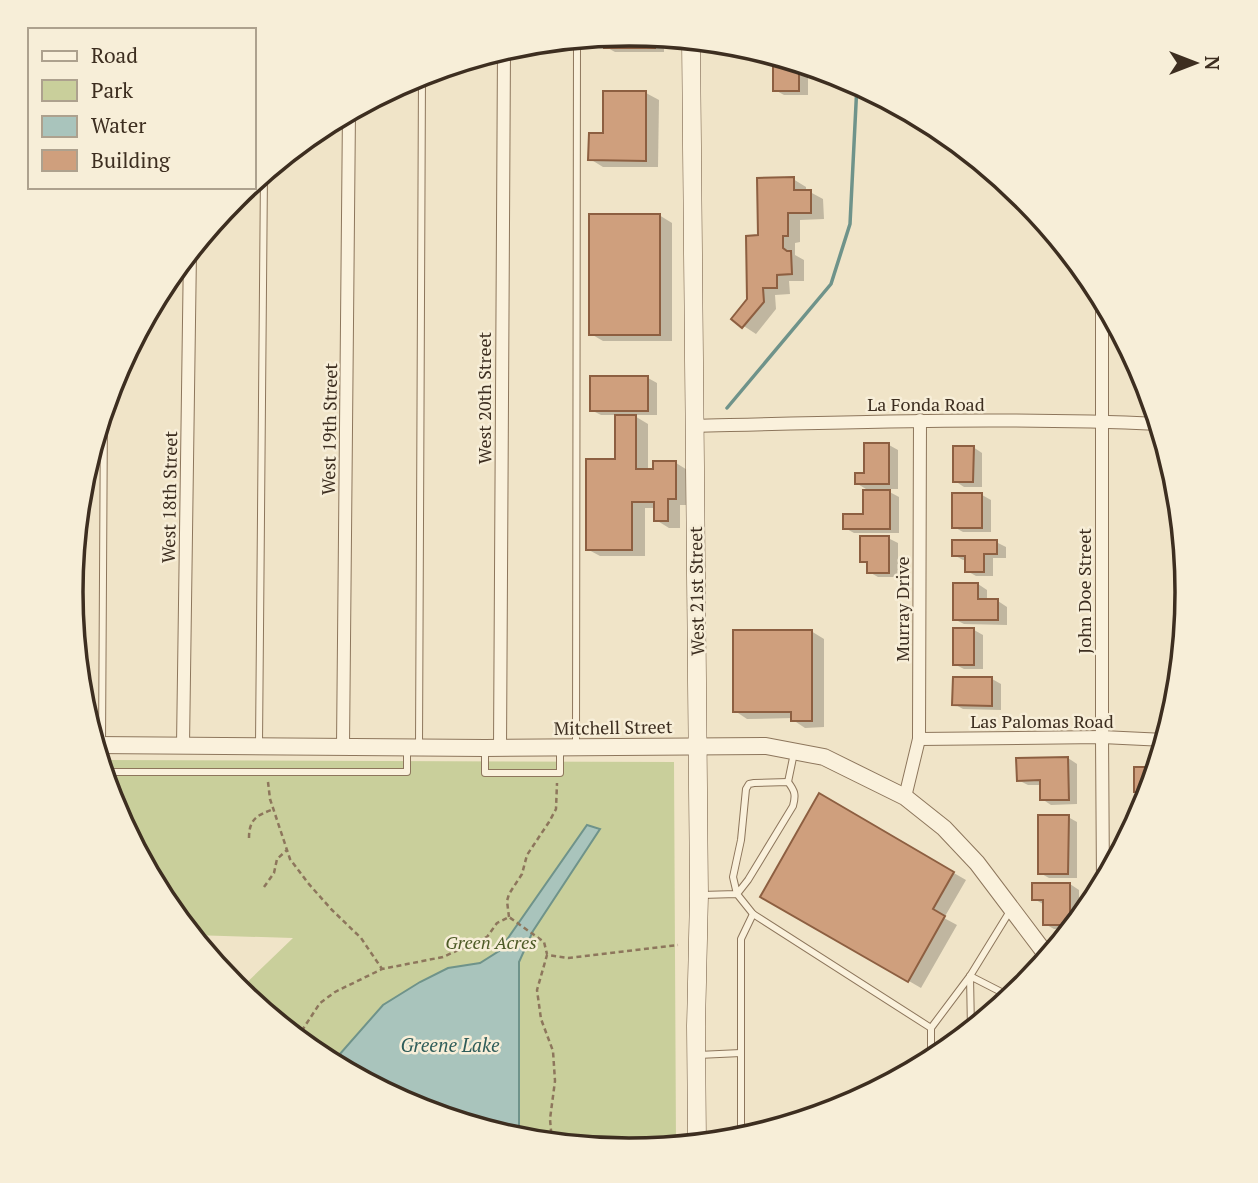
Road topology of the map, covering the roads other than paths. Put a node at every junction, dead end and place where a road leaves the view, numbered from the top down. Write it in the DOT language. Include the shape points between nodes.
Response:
graph roads {
  1 [pos="577,48"];
  2 [pos="691,49"];
  3 [pos="504,60"];
  4 [pos="422,86"];
  5 [pos="349,124"];
  6 [pos="264,186"];
  7 [pos="190,268"];
  8 [pos="1102,319"];
  9 [pos="920,420"];
  10 [pos="1102,421"];
  11 [pos="1148,423"];
  12 [pos="694,426"];
  13 [pos="103,445"];
  14 [pos="98,719"];
  15 [pos="1102,737"];
  16 [pos="919,739"];
  17 [pos="1154,739"];
  18 [pos="106,745"];
  19 [pos="183,745"];
  20 [pos="259,746"];
  21 [pos="697,746"];
  22 [pos="343,747"];
  23 [pos="413,747"];
  24 [pos="568,747"];
  25 [pos="492,748"];
  26 [pos="795,752"];
  27 [pos="114,772"];
  28 [pos="788,782"];
  29 [pos="905,797"];
  30 [pos="1103,863"];
  31 [pos="737,894"];
  32 [pos="699,895"];
  33 [pos="1011,909"];
  34 [pos="753,914"];
  35 [pos="1042,949"];
  36 [pos="970,976"];
  37 [pos="1000,992"];
  38 [pos="971,1017"];
  39 [pos="931,1028"];
  40 [pos="931,1046"];
  41 [pos="741,1053"];
  42 [pos="696,1055"];
  43 [pos="741,1126"];
  44 [pos="697,1133"];
  1 -- 24 [label="lane"];
  2 -- 12 [label="main road, West 21st Street"];
  3 -- 25 [label="street, West 20th Street"];
  4 -- 23 [label="lane"];
  5 -- 22 [label="street, West 19th Street"];
  6 -- 20 [label="lane"];
  7 -- 19 [label="street, West 18th Street"];
  8 -- 10 [label="street, John Doe Street"];
  9 -- 10 [label="street, La Fonda Road"];
  9 -- 12 [label="street, La Fonda Road"];
  9 -- 16 [label="street, Murray Drive"];
  10 -- 11 [label="street, La Fonda Road"];
  10 -- 15 [label="street, John Doe Street"];
  12 -- 21 [label="main road, West 21st Street"];
  13 -- 14 [label="lane"];
  15 -- 16 [label="street, Las Palomas Road"];
  15 -- 17 [label="street, Las Palomas Road"];
  15 -- 30 [label="street, John Doe Street"];
  16 -- 29 [label="street, Murray Drive"];
  18 -- 19 [label="street, Mitchell Street"];
  19 -- 20 [label="street, Mitchell Street"];
  20 -- 22 [label="street, Mitchell Street"];
  21 -- 24 [label="street, Mitchell Street"];
  21 -- 26 [label="street, Mitchell Street" via="766,746"];
  21 -- 32 [label="main road, West 21st Street"];
  22 -- 23 [label="street, Mitchell Street"];
  23 -- 25 [label="street, Mitchell Street"];
  23 -- 27 [label="lane" via="407,772"];
  24 -- 25 [label="street, Mitchell Street"];
  24 -- 25 [label="lane" via="561,773 485,773"];
  26 -- 28 [label="lane"];
  26 -- 29 [label="street, Mitchell Street" via="824,757"];
  28 -- 31 [label="lane" via="796,796 793,806"];
  28 -- 31 [label="lane" via="754,783 746,789 733,877"];
  29 -- 33 [label="street, Mitchell Street" via="944,828"];
  31 -- 32 [label="lane"];
  31 -- 34 [label="lane"];
  32 -- 42 [label="main road, West 21st Street"];
  33 -- 35 [label="street, Mitchell Street"];
  33 -- 36 [label="lane"];
  34 -- 39 [label="lane"];
  34 -- 41 [label="lane" via="741,939"];
  36 -- 37 [label="lane"];
  36 -- 38 [label="lane"];
  36 -- 39 [label="lane"];
  39 -- 40 [label="lane"];
  41 -- 42 [label="lane"];
  41 -- 43 [label="lane"];
  42 -- 44 [label="main road, West 21st Street"];
}
